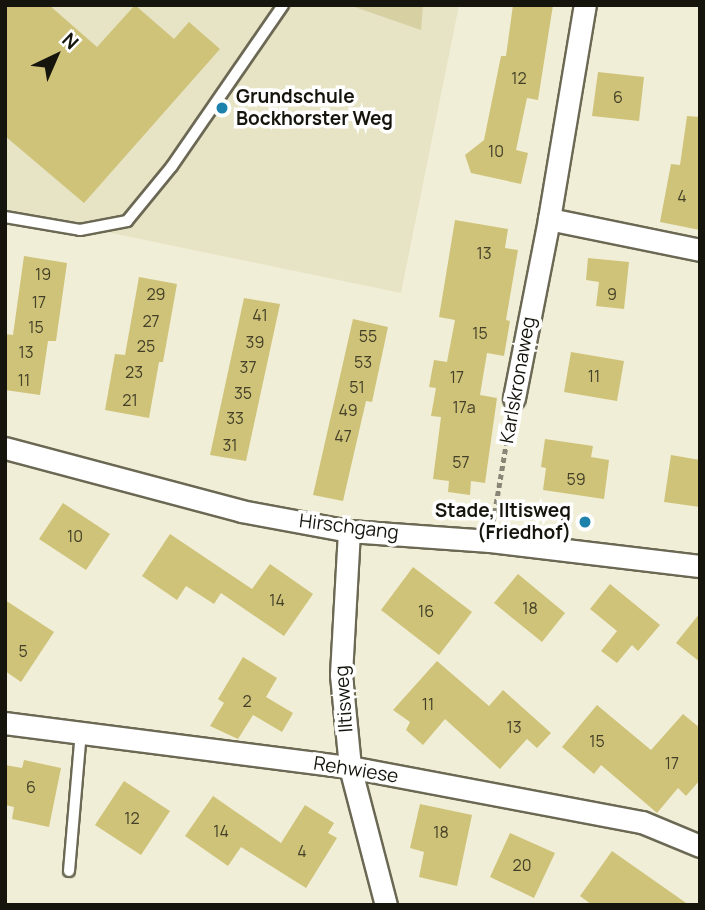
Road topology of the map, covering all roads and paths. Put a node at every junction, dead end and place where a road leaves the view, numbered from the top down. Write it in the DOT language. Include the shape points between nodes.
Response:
graph roads {
  1 [pos="284,5"];
  2 [pos="585,5"];
  3 [pos="5,217"];
  4 [pos="549,219"];
  5 [pos="700,250"];
  6 [pos="514,398"];
  7 [pos="5,448"];
  8 [pos="349,531"];
  9 [pos="490,541"];
  10 [pos="700,566"];
  11 [pos="5,723"];
  12 [pos="81,733"];
  13 [pos="350,767"];
  14 [pos="700,846"];
  15 [pos="69,871"];
  16 [pos="386,905"];
  1 -- 3 [label="lane" via="172,166 127,221 80,230"];
  2 -- 4 [label="street, Karlskronaweg"];
  4 -- 5 [label="street"];
  4 -- 6 [label="street, Karlskronaweg"];
  6 -- 9 [label="path, Karlskronaweg"];
  7 -- 8 [label="street, Hirschgang" via="228,507"];
  8 -- 9 [label="street, Hirschgang"];
  8 -- 13 [label="street, Iltisweg" via="341,675"];
  9 -- 10 [label="street, Hirschgang"];
  11 -- 12 [label="street, Rehwiese"];
  12 -- 13 [label="street, Rehwiese"];
  12 -- 15 [label="lane"];
  13 -- 14 [label="street, Rehwiese" via="642,822"];
  13 -- 16 [label="street, Iltisweg"];
}
